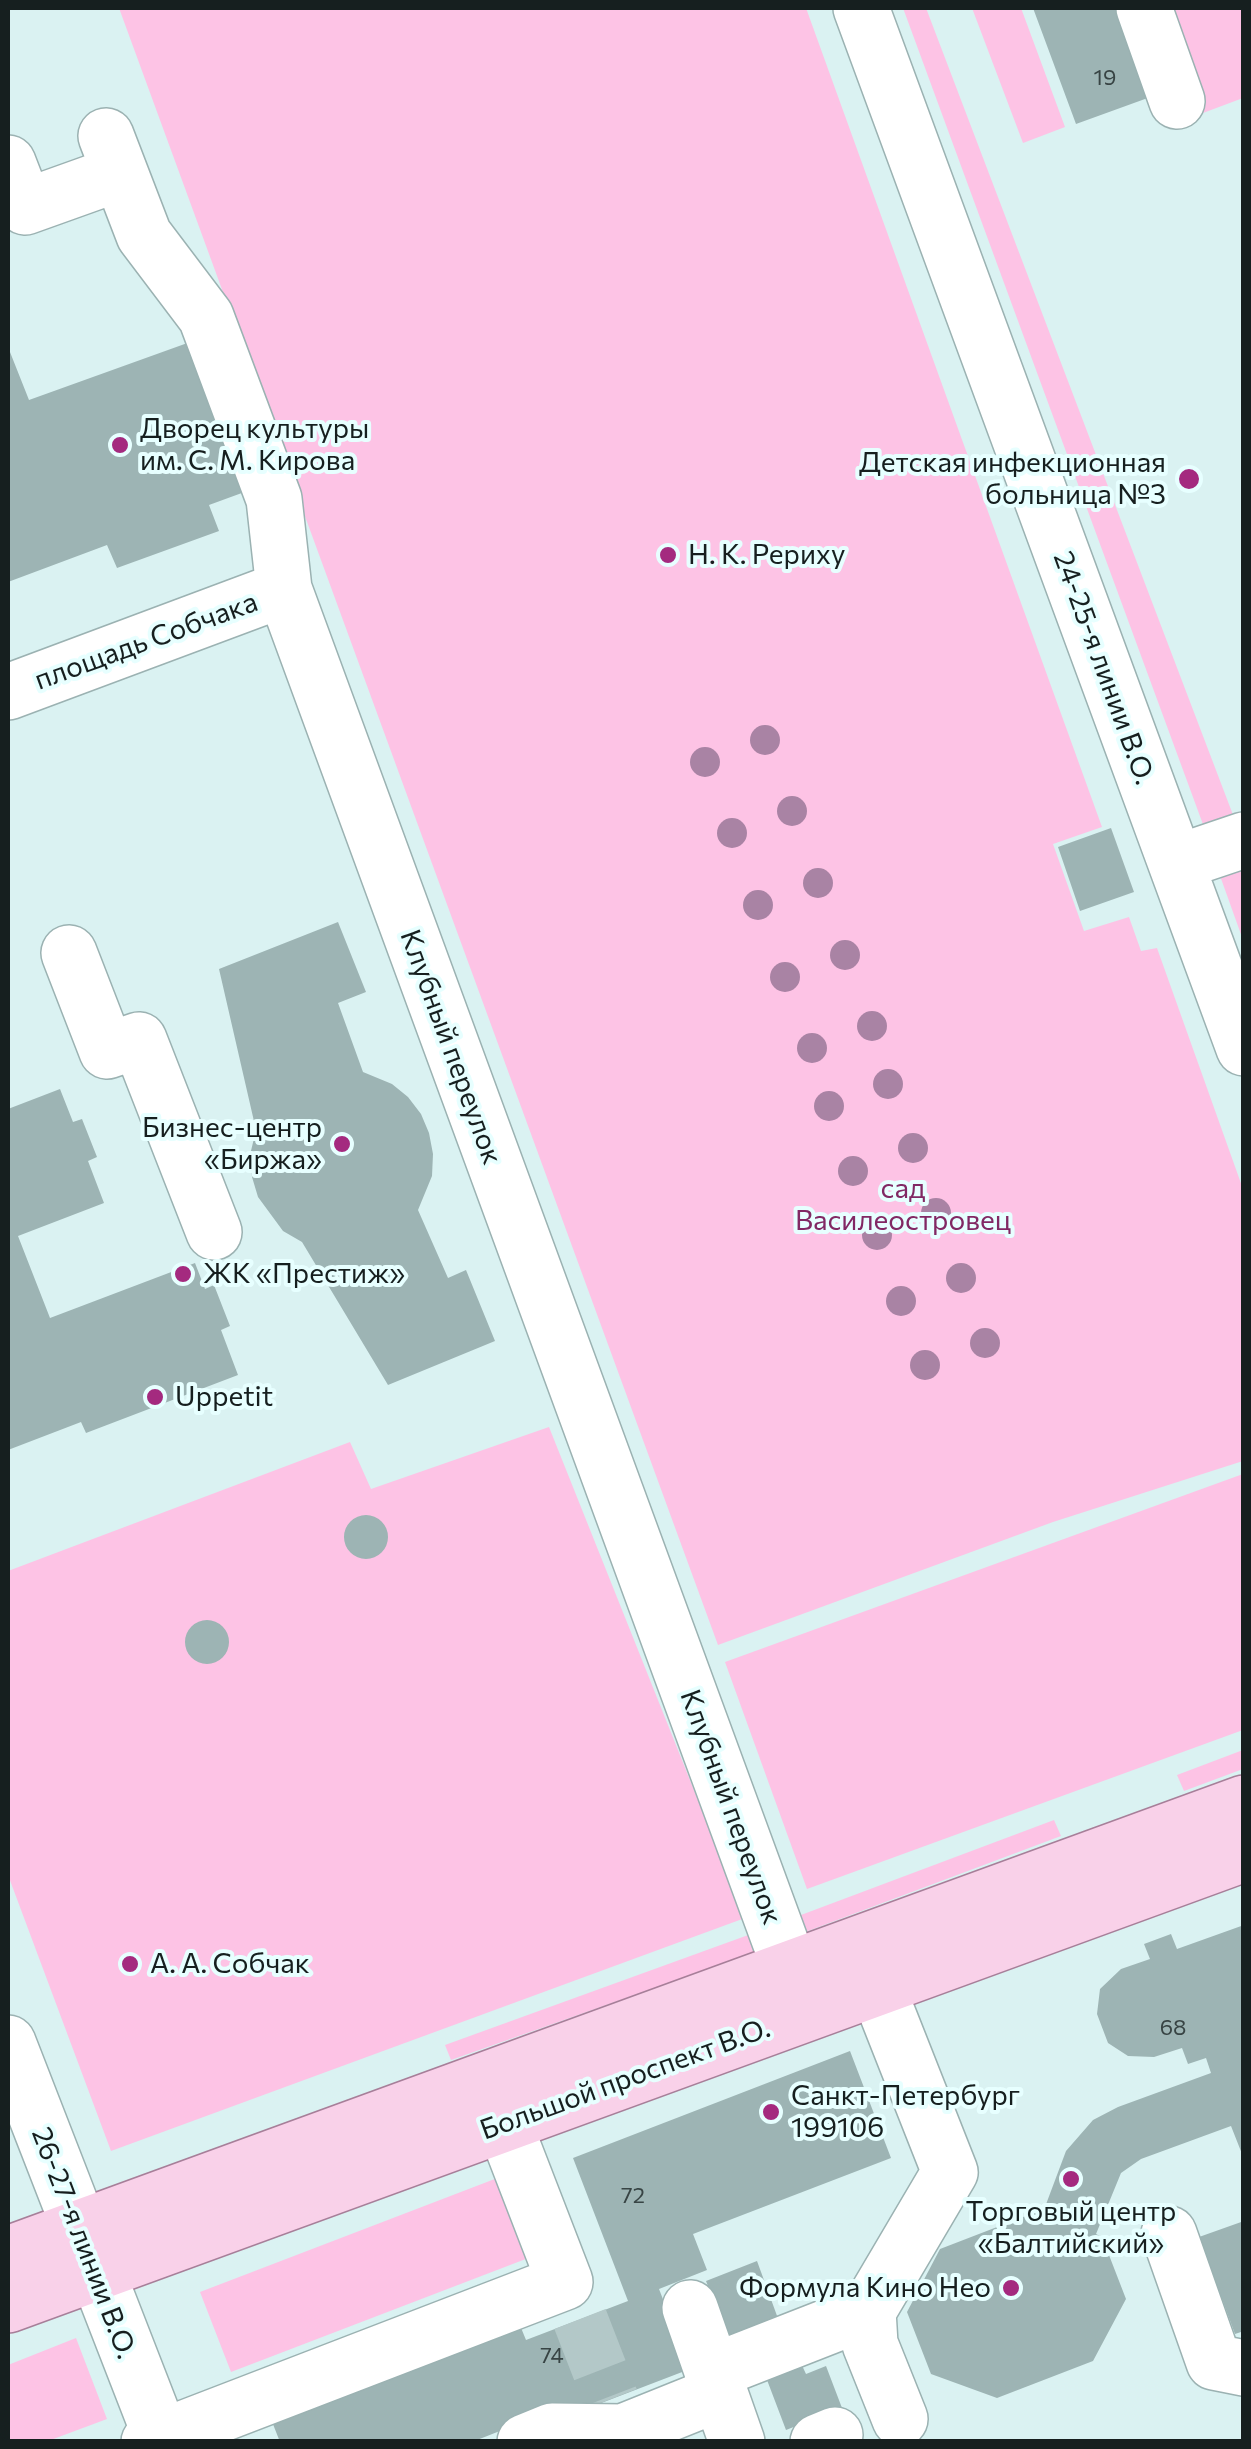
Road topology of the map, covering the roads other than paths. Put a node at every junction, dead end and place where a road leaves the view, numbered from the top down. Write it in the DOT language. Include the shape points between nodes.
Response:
graph roads {
  1 [pos="861,8"];
  2 [pos="1144,8"];
  3 [pos="1178,101"];
  4 [pos="8,163"];
  5 [pos="284,589"];
  6 [pos="8,692"];
  7 [pos="1244,840"];
  8 [pos="1176,863"];
  9 [pos="69,954"];
  10 [pos="1244,1048"];
  11 [pos="214,1232"];
  12 [pos="1244,1803"];
  13 [pos="1244,1854"];
  14 [pos="790,1968"];
  15 [pos="877,1987"];
  16 [pos="8,2043"];
  17 [pos="504,2124"];
  18 [pos="1169,2234"];
  19 [pos="87,2250"];
  20 [pos="8,2254"];
  21 [pos="8,2305"];
  22 [pos="690,2308"];
  23 [pos="868,2311"];
  24 [pos="1244,2368"];
  25 [pos="723,2402"];
  26 [pos="900,2418"];
  27 [pos="620,2424"];
  28 [pos="158,2440"];
  29 [pos="524,2442"];
  1 -- 8 [label="street, 24-25-я линии В.О."];
  2 -- 3 [label="street"];
  4 -- 5 [label="street, Клубный переулок" via="25,207 113,155 144,235 206,317 274,499"];
  5 -- 6 [label="street, площадь Собчака"];
  5 -- 14 [label="street, Клубный переулок"];
  7 -- 8 [label="street"];
  8 -- 10 [label="street, 24-25-я линии В.О."];
  9 -- 11 [label="street" via="107,1051 140,1040"];
  12 -- 14 [label="main road, Большой проспект В.О."];
  13 -- 15 [label="main road, Большой проспект В.О."];
  14 -- 19 [label="main road, Большой проспект В.О."];
  15 -- 17 [label="main road, Большой проспект В.О."];
  15 -- 23 [label="street" via="950,2172"];
  16 -- 19 [label="street, 26-27-я линии В.О."];
  17 -- 19 [label="main road, Большой проспект В.О."];
  17 -- 28 [label="street" via="573,2301"];
  18 -- 24 [label="street" via="1214,2362"];
  19 -- 20 [label="main road, Большой проспект В.О."];
  19 -- 21 [label="main road, Большой проспект В.О."];
  19 -- 28 [label="street, 26-27-я линии В.О."];
  22 -- 25 [label="street"];
  23 -- 25 [label="street"];
  23 -- 26 [label="street" via="870,2344"];
  25 -- 27 [label="street"];
  27 -- 29 [label="street" via="552,2431"];
}
